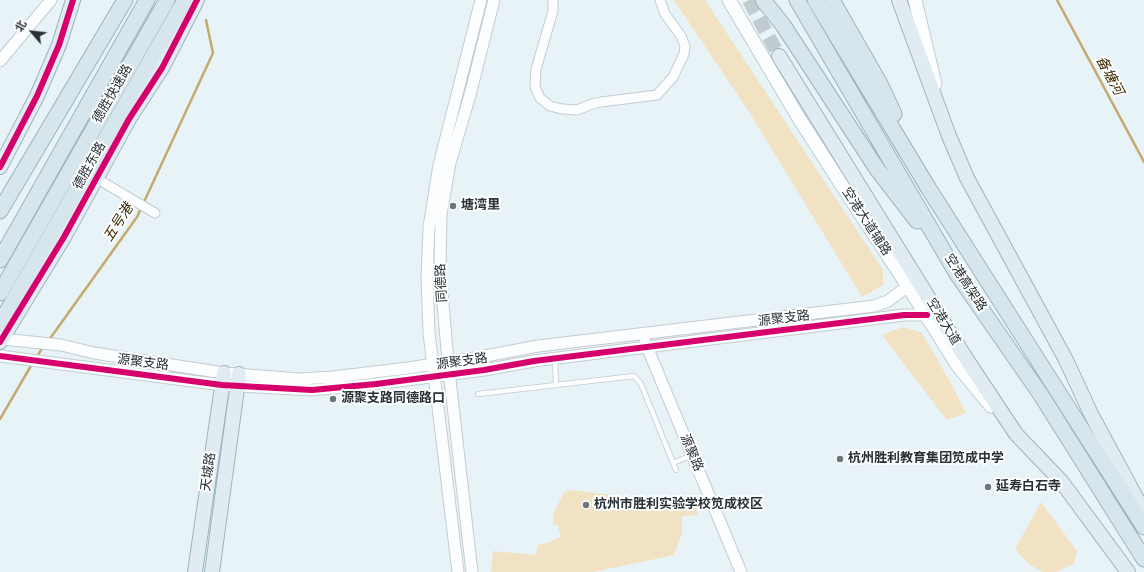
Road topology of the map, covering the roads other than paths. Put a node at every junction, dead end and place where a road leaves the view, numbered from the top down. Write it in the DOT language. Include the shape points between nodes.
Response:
graph roads {
  1 [pos="51,0"];
  2 [pos="73,0"];
  3 [pos="125,0"];
  4 [pos="147,0"];
  5 [pos="167,0"];
  6 [pos="185,0"];
  7 [pos="197,0"];
  8 [pos="481,0"];
  9 [pos="494,0"];
  10 [pos="553,0"];
  11 [pos="660,0"];
  12 [pos="728,0"];
  13 [pos="764,0"];
  14 [pos="797,0"];
  15 [pos="815,0"];
  16 [pos="832,0"];
  17 [pos="899,0"];
  18 [pos="915,0"];
  19 [pos="779,56"];
  20 [pos="0,61"];
  21 [pos="949,136"];
  22 [pos="0,167"];
  23 [pos="96,178"];
  24 [pos="929,189"];
  25 [pos="1,208"];
  26 [pos="151,211"];
  27 [pos="0,260"];
  28 [pos="957,274"];
  29 [pos="908,286"];
  30 [pos="0,293"];
  31 [pos="927,315"];
  32 [pos="3,319"];
  33 [pos="642,333"];
  34 [pos="1,340"];
  35 [pos="648,347"];
  36 [pos="0,356"];
  37 [pos="555,358"];
  38 [pos="448,362"];
  39 [pos="433,364"];
  40 [pos="449,375"];
  41 [pos="434,377"];
  42 [pos="223,379"];
  43 [pos="238,380"];
  44 [pos="556,385"];
  45 [pos="478,394"];
  46 [pos="1016,434"];
  47 [pos="692,455"];
  48 [pos="673,464"];
  49 [pos="676,470"];
  50 [pos="1144,512"];
  51 [pos="1144,527"];
  52 [pos="1144,559"];
  53 [pos="195,572"];
  54 [pos="212,572"];
  55 [pos="458,572"];
  56 [pos="472,572"];
  57 [pos="741,572"];
  58 [pos="1128,572"];
  1 -- 20 [label="street"];
  2 -- 22 [label="main road" via="37,96"];
  3 -- 25 [label="highway"];
  4 -- 27 [label="highway, 德胜快速路"];
  5 -- 30 [label="highway, 德胜快速路"];
  6 -- 32 [label="highway"];
  7 -- 23 [label="main road, 德胜东路" via="162,68 129,119"];
  8 -- 39 [label="street, 同德路" via="439,165 429,227 427,278"];
  9 -- 38 [label="street, 同德路" via="450,163 441,214 440,269"];
  10 -- 11 [label="street" via="553,11 536,69 535,87 540,98 550,106 577,110 597,103 657,96 673,76 684,54 685,46 665,14"];
  12 -- 29 [label="main road, 空港大道辅路" via="797,115"];
  13 -- 28 [label="highway" via="877,169"];
  14 -- 28 [label="highway, 空港高架路"];
  15 -- 24 [label="highway, 空港高架路"];
  16 -- 24 [label="highway" via="880,84"];
  17 -- 21 [label="main road"];
  18 -- 21 [label="main road"];
  19 -- 46 [label="main road, 空港大道" via="965,358"];
  21 -- 50 [label="main road" via="967,178 1066,360 1091,414"];
  23 -- 26 [label="street"];
  23 -- 34 [label="main road, 德胜东路" via="64,237"];
  24 -- 51 [label="highway, 空港高架路"];
  28 -- 52 [label="highway, 空港高架路" via="1041,395"];
  29 -- 31 [label="main road, 空港大道辅路"];
  29 -- 33 [label="street, 源聚支路" via="888,301 874,306"];
  31 -- 35 [label="street, 源聚支路" via="904,315"];
  31 -- 46 [label="main road, 空港大道辅路" via="958,366"];
  33 -- 35 [label="street, 源聚路"];
  33 -- 38 [label="street, 源聚支路" via="538,346"];
  34 -- 42 [label="street, 源聚支路" via="61,345"];
  35 -- 37 [label="street, 源聚支路"];
  35 -- 47 [label="street, 源聚路"];
  36 -- 42 [label="street, 源聚支路"];
  37 -- 40 [label="street, 源聚支路"];
  37 -- 44 [label="lane"];
  38 -- 39 [label="street, 源聚支路"];
  38 -- 40 [label="street, 同德路"];
  39 -- 41 [label="street, 同德路"];
  39 -- 43 [label="street, 源聚支路" via="333,377"];
  40 -- 41 [label="street, 源聚支路"];
  40 -- 56 [label="street, 同德路"];
  41 -- 43 [label="street, 源聚支路" via="312,390"];
  41 -- 55 [label="street, 同德路"];
  42 -- 43 [label="street, 源聚支路"];
  42 -- 53 [label="main road, 天城路"];
  43 -- 54 [label="main road, 天城路"];
  44 -- 45 [label="lane"];
  44 -- 48 [label="lane" via="636,377"];
  46 -- 58 [label="main road, 空港大道" via="1061,481"];
  47 -- 48 [label="lane"];
  47 -- 57 [label="street, 源聚路"];
  48 -- 49 [label="lane"];
}
